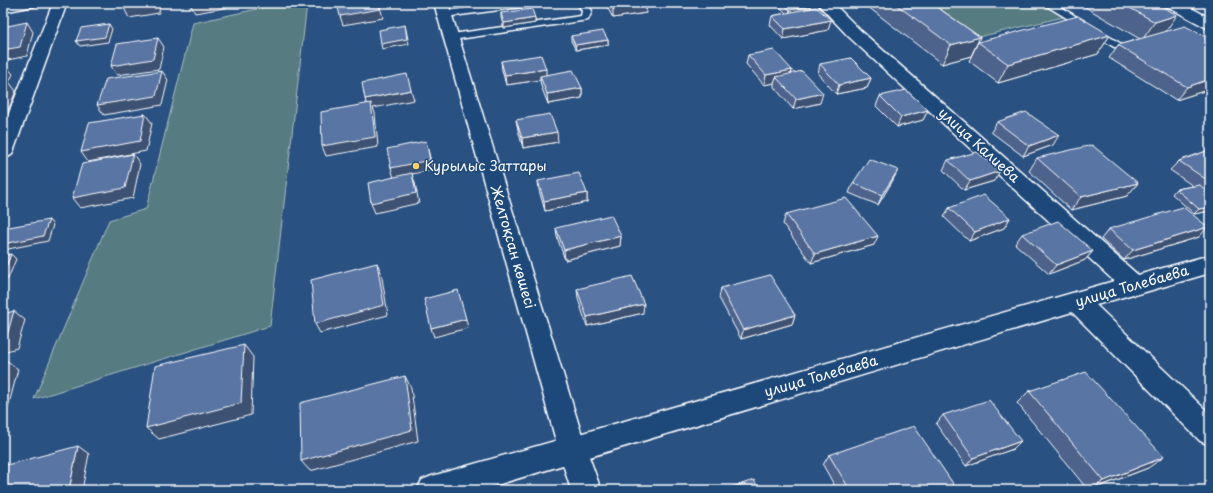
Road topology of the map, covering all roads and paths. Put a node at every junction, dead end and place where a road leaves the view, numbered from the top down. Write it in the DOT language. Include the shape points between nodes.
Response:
graph roads {
  1 [pos="30,3"];
  2 [pos="60,3"];
  3 [pos="530,3"];
  4 [pos="582,3"];
  5 [pos="824,3"];
  6 [pos="1047,3"];
  7 [pos="1171,3"];
  8 [pos="3,7"];
  9 [pos="443,9"];
  10 [pos="1074,19"];
  11 [pos="1208,21"];
  12 [pos="1059,23"];
  13 [pos="452,37"];
  14 [pos="1118,45"];
  15 [pos="3,152"];
  16 [pos="1210,264"];
  17 [pos="1135,286"];
  18 [pos="1076,302"];
  19 [pos="1210,432"];
  20 [pos="572,448"];
  21 [pos="432,490"];
  22 [pos="586,490"];
  1 -- 8 [label="street"];
  2 -- 15 [label="street"];
  3 -- 9 [label="lane"];
  4 -- 13 [label="lane" via="587,11 585,18"];
  5 -- 17 [label="street, улица Калиева"];
  6 -- 10 [label="lane"];
  7 -- 11 [label="street"];
  9 -- 13 [label="street, Желтоқсан көшесі"];
  10 -- 12 [label="lane"];
  10 -- 14 [label="lane"];
  13 -- 20 [label="street, Желтоқсан көшесі"];
  16 -- 17 [label="street, улица Толебаева"];
  17 -- 18 [label="street, улица Толебаева"];
  18 -- 19 [label="street"];
  18 -- 20 [label="street, улица Толебаева"];
  20 -- 21 [label="street, улица Толебаева"];
  20 -- 22 [label="street, Желтоқсан көшесі"];
}
